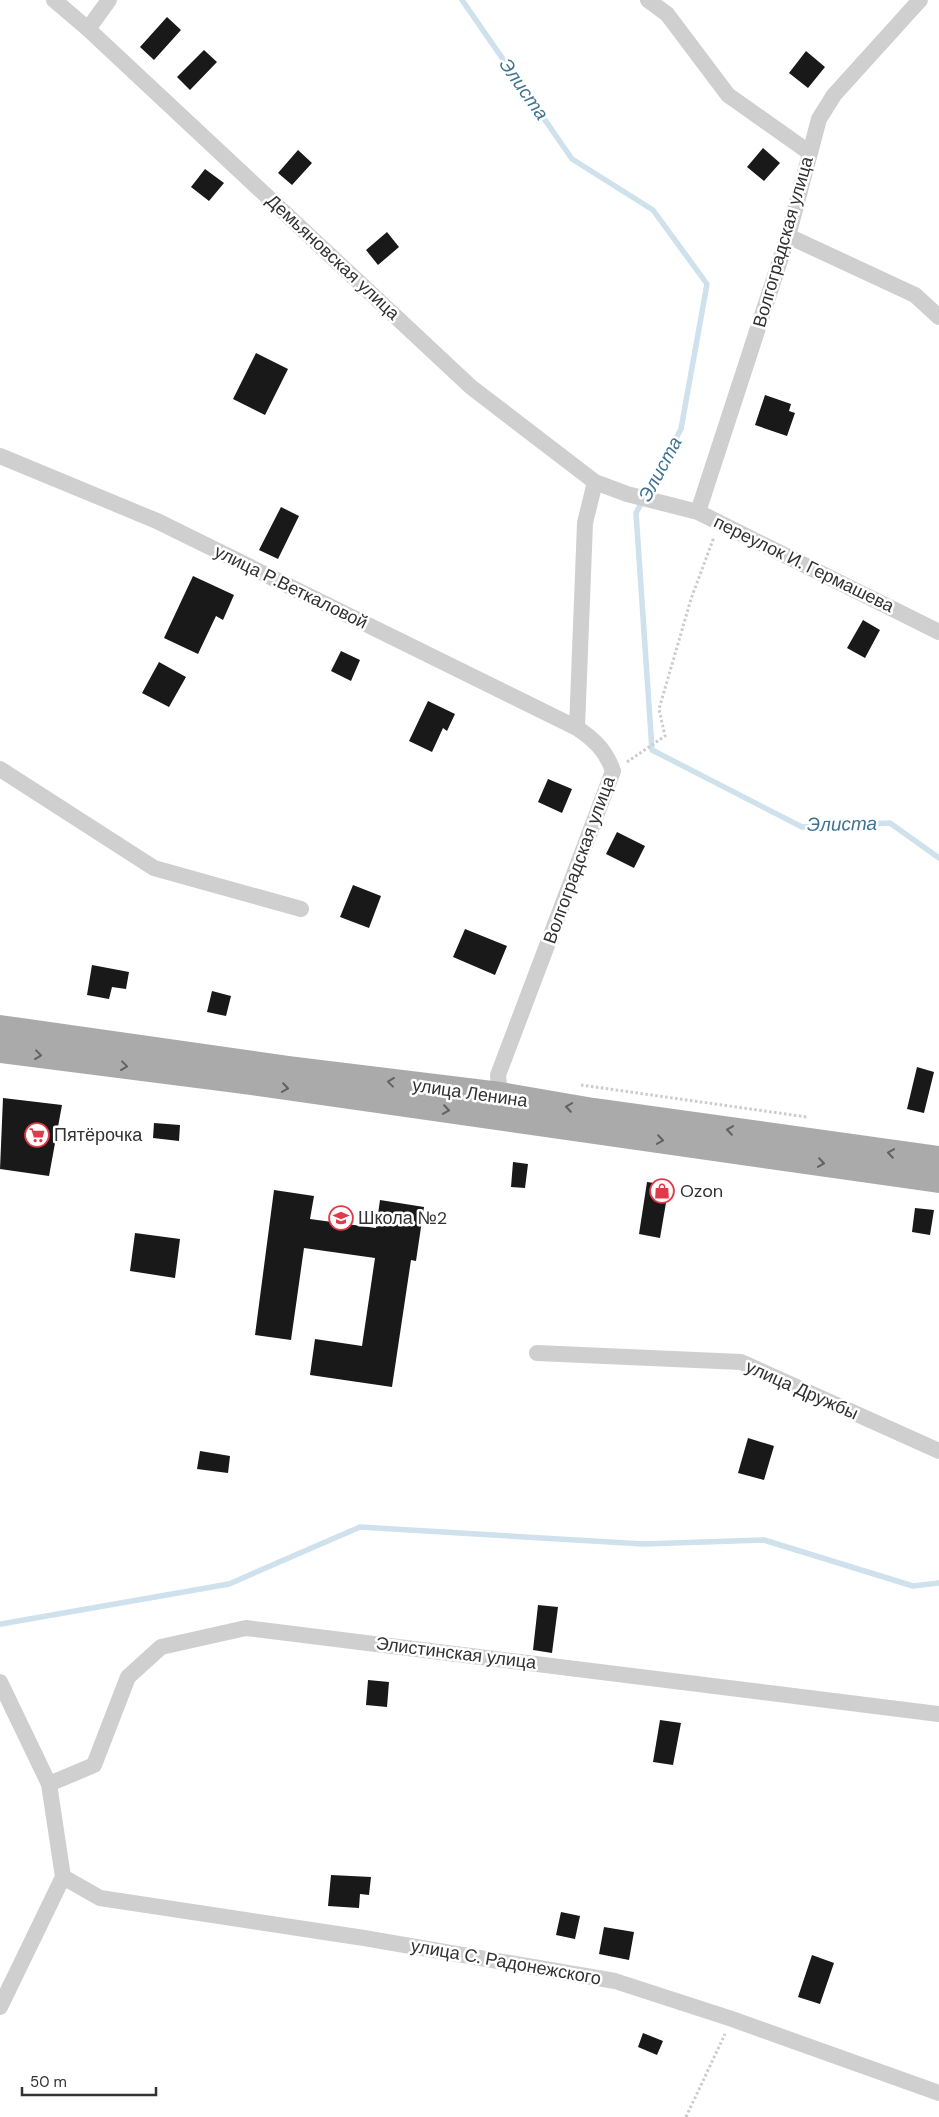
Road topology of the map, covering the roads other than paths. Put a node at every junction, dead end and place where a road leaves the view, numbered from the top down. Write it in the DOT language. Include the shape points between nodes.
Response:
graph roads {
  1 [pos="54,0"];
  2 [pos="109,0"];
  3 [pos="648,0"];
  4 [pos="920,0"];
  5 [pos="88,29"];
  6 [pos="810,153"];
  7 [pos="788,236"];
  8 [pos="939,317"];
  9 [pos="0,456"];
  10 [pos="595,482"];
  11 [pos="627,494"];
  12 [pos="698,512"];
  13 [pos="939,632"];
  14 [pos="577,728"];
  15 [pos="0,769"];
  16 [pos="301,909"];
  17 [pos="0,1028"];
  18 [pos="0,1050"];
  19 [pos="498,1106"];
  20 [pos="939,1160"];
  21 [pos="939,1180"];
  22 [pos="537,1353"];
  23 [pos="939,1451"];
  24 [pos="0,1682"];
  25 [pos="939,1714"];
  26 [pos="49,1784"];
  27 [pos="63,1877"];
  28 [pos="0,2007"];
  29 [pos="939,2093"];
  1 -- 5 [label="street, Демьяновская улица"];
  2 -- 5 [label="street"];
  3 -- 6 [label="street" via="667,14 728,95"];
  4 -- 6 [label="street, Волгоградская улица" via="834,95 820,119"];
  5 -- 10 [label="street, Демьяновская улица" via="471,387"];
  6 -- 7 [label="street, Волгоградская улица"];
  7 -- 8 [label="street" via="916,294"];
  7 -- 12 [label="street, Волгоградская улица"];
  9 -- 14 [label="street, улица Р.Веткаловой" via="157,521"];
  10 -- 11 [label="street, Демьяновская улица"];
  10 -- 14 [label="street" via="585,523"];
  11 -- 12 [label="street, переулок И. Гермашева"];
  12 -- 13 [label="street, переулок И. Гермашева"];
  14 -- 19 [label="street, Волгоградская улица" via="595,740 608,755 613,771 498,1074"];
  15 -- 16 [label="street" via="154,868"];
  19 -- 17 [label="main road, улица Ленина, one-way" via="289,1069"];
  18 -- 19 [label="main road, улица Ленина, one-way" via="238,1080"];
  20 -- 19 [label="main road, улица Ленина, one-way" via="593,1111"];
  19 -- 21 [label="main road, улица Ленина, one-way"];
  22 -- 23 [label="street, улица Дружбы" via="741,1362"];
  24 -- 26 [label="street"];
  25 -- 26 [label="street, Элистинская улица" via="246,1628 161,1647 128,1677 94,1766"];
  26 -- 27 [label="street"];
  27 -- 28 [label="street"];
  27 -- 29 [label="street, улица С. Радонежского" via="100,1898 364,1938 614,1981"];
}
